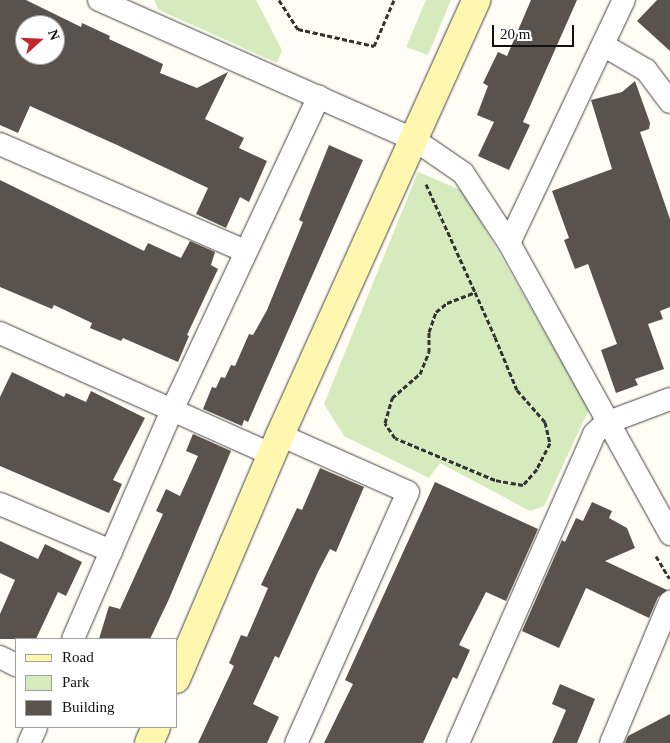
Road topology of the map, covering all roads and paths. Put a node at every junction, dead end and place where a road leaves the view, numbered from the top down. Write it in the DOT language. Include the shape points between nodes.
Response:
graph roads {
  1 [pos="99,0"];
  2 [pos="279,0"];
  3 [pos="394,0"];
  4 [pos="476,0"];
  5 [pos="624,0"];
  6 [pos="126,6"];
  7 [pos="603,45"];
  8 [pos="319,96"];
  9 [pos="670,102"];
  10 [pos="415,140"];
  11 [pos="0,144"];
  12 [pos="426,184"];
  13 [pos="509,243"];
  14 [pos="246,251"];
  15 [pos="475,292"];
  16 [pos="0,333"];
  17 [pos="670,399"];
  18 [pos="173,408"];
  19 [pos="606,423"];
  20 [pos="276,445"];
  21 [pos="0,504"];
  22 [pos="670,534"];
  23 [pos="111,551"];
  24 [pos="670,602"];
  25 [pos="73,638"];
  26 [pos="0,657"];
  27 [pos="15,664"];
  28 [pos="178,674"];
  29 [pos="36,728"];
  30 [pos="156,728"];
  31 [pos="30,743"];
  32 [pos="149,743"];
  33 [pos="296,743"];
  34 [pos="458,743"];
  35 [pos="611,743"];
  1 -- 6 [label="street"];
  2 -- 3 [label="path" via="298,29 374,46"];
  4 -- 10 [label="street"];
  5 -- 7 [label="street"];
  6 -- 8 [label="street"];
  7 -- 9 [label="street" via="646,70"];
  7 -- 13 [label="street"];
  8 -- 10 [label="street"];
  8 -- 14 [label="street"];
  10 -- 13 [label="street" via="463,173"];
  10 -- 20 [label="street"];
  11 -- 14 [label="street"];
  12 -- 15 [label="path"];
  13 -- 19 [label="street"];
  14 -- 18 [label="street"];
  15 -- 15 [label="path" via="517,390 546,422 550,442 537,469 522,486 495,480 395,438 384,423 392,398 420,374 429,352 436,312 447,303"];
  16 -- 18 [label="street"];
  17 -- 19 [label="street"];
  18 -- 20 [label="street"];
  18 -- 23 [label="street"];
  19 -- 22 [label="street"];
  19 -- 34 [label="street" via="594,434"];
  20 -- 28 [label="street"];
  20 -- 33 [label="street" via="408,492"];
  21 -- 23 [label="street"];
  23 -- 25 [label="street"];
  24 -- 35 [label="street"];
  26 -- 27 [label="street"];
  29 -- 31 [label="street"];
  30 -- 32 [label="street"];
}
